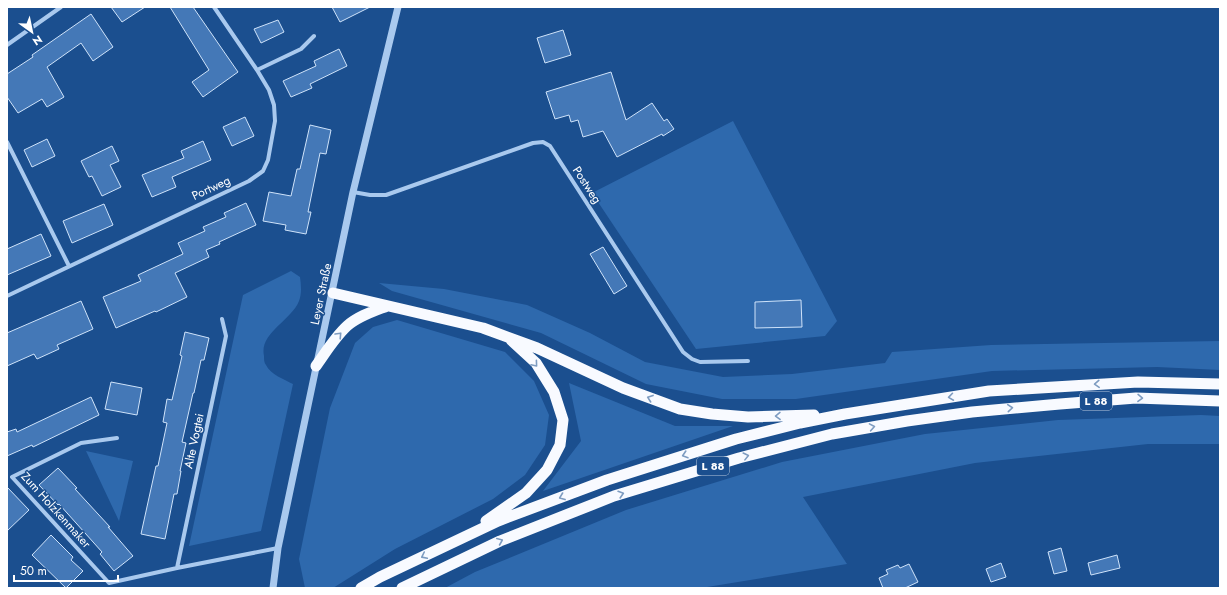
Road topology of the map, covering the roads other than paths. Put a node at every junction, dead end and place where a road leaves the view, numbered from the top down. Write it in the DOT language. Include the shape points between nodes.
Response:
graph roads {
  1 [pos="61,7"];
  2 [pos="214,7"];
  3 [pos="398,7"];
  4 [pos="314,36"];
  5 [pos="7,45"];
  6 [pos="257,70"];
  7 [pos="7,142"];
  8 [pos="354,192"];
  9 [pos="69,266"];
  10 [pos="333,293"];
  11 [pos="7,296"];
  12 [pos="387,306"];
  13 [pos="222,319"];
  14 [pos="507,337"];
  15 [pos="748,361"];
  16 [pos="316,366"];
  17 [pos="1220,384"];
  18 [pos="1220,401"];
  19 [pos="844,414"];
  20 [pos="118,438"];
  21 [pos="459,539"];
  22 [pos="278,548"];
  23 [pos="178,568"];
  24 [pos="273,588"];
  25 [pos="361,588"];
  26 [pos="402,588"];
  1 -- 5 [label="street"];
  2 -- 6 [label="street, Portweg"];
  3 -- 8 [label="street, Leyer Straße"];
  4 -- 6 [label="street" via="301,49"];
  6 -- 9 [label="street, Portweg" via="269,90 274,105 275,121 268,160 263,171 249,181"];
  7 -- 9 [label="street"];
  8 -- 10 [label="street, Leyer Straße"];
  8 -- 15 [label="street, Postweg" via="386,195 533,143 543,142 550,146 683,352 700,362"];
  9 -- 11 [label="street, Portweg"];
  10 -- 12 [label="highway"];
  10 -- 16 [label="street, Leyer Straße"];
  12 -- 14 [label="highway" via="483,328"];
  16 -- 12 [label="highway, one-way" via="348,325"];
  13 -- 23 [label="street, Alte Vogtei" via="226,336"];
  19 -- 14 [label="highway, one-way" via="748,417 680,409 624,388"];
  14 -- 21 [label="highway, one-way" via="536,363 554,392 563,420 560,445 547,470 526,494"];
  16 -- 22 [label="street, Leyer Straße"];
  17 -- 19 [label="highway, L 88, one-way" via="1138,382 997,391"];
  26 -- 18 [label="highway, L 88, one-way" via="500,541 614,496 739,458 832,434 972,412 1052,404 1136,398"];
  19 -- 21 [label="highway, L 88, one-way" via="736,439 607,480 498,521"];
  20 -- 23 [label="street, Zum Holzkenmaker" via="81,443 12,477 109,583"];
  21 -- 25 [label="highway, L 88, one-way"];
  22 -- 23 [label="street, Zum Holzkenmaker"];
  22 -- 24 [label="street, Leyer Straße"];
}
